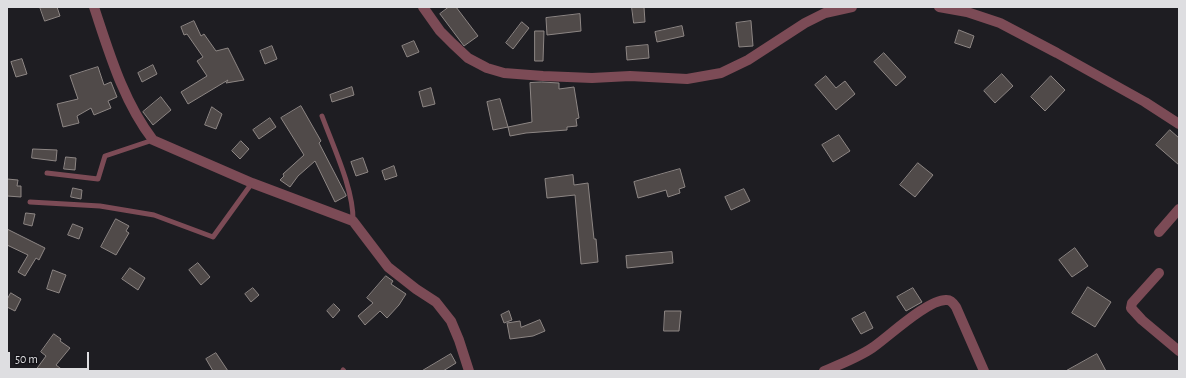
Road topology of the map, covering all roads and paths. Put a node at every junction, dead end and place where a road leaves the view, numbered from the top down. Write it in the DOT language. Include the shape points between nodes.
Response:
graph roads {
  1 [pos="94,7"];
  2 [pos="424,7"];
  3 [pos="852,7"];
  4 [pos="939,7"];
  5 [pos="322,116"];
  6 [pos="1179,124"];
  7 [pos="153,140"];
  8 [pos="47,173"];
  9 [pos="252,182"];
  10 [pos="30,202"];
  11 [pos="1179,209"];
  12 [pos="353,221"];
  13 [pos="1159,232"];
  14 [pos="1159,273"];
  15 [pos="1179,351"];
  16 [pos="469,371"];
  17 [pos="824,371"];
  18 [pos="984,371"];
  1 -- 7 [label="street" via="112,65 142,126"];
  2 -- 3 [label="street" via="440,31 468,58 504,73 592,78 630,76 688,79 721,73 748,60 805,23 825,13"];
  4 -- 6 [label="street" via="967,12 1000,23"];
  5 -- 12 [label="lane" via="348,186"];
  7 -- 8 [label="lane" via="105,156 98,179"];
  7 -- 9 [label="street"];
  9 -- 10 [label="lane" via="213,237 154,215 100,206"];
  9 -- 12 [label="street"];
  11 -- 13 [label="street"];
  12 -- 16 [label="street" via="388,267 436,302 451,321"];
  14 -- 15 [label="street" via="1132,303 1131,308"];
  17 -- 18 [label="street" via="853,359 872,348 920,311 947,300 956,307"];
}
